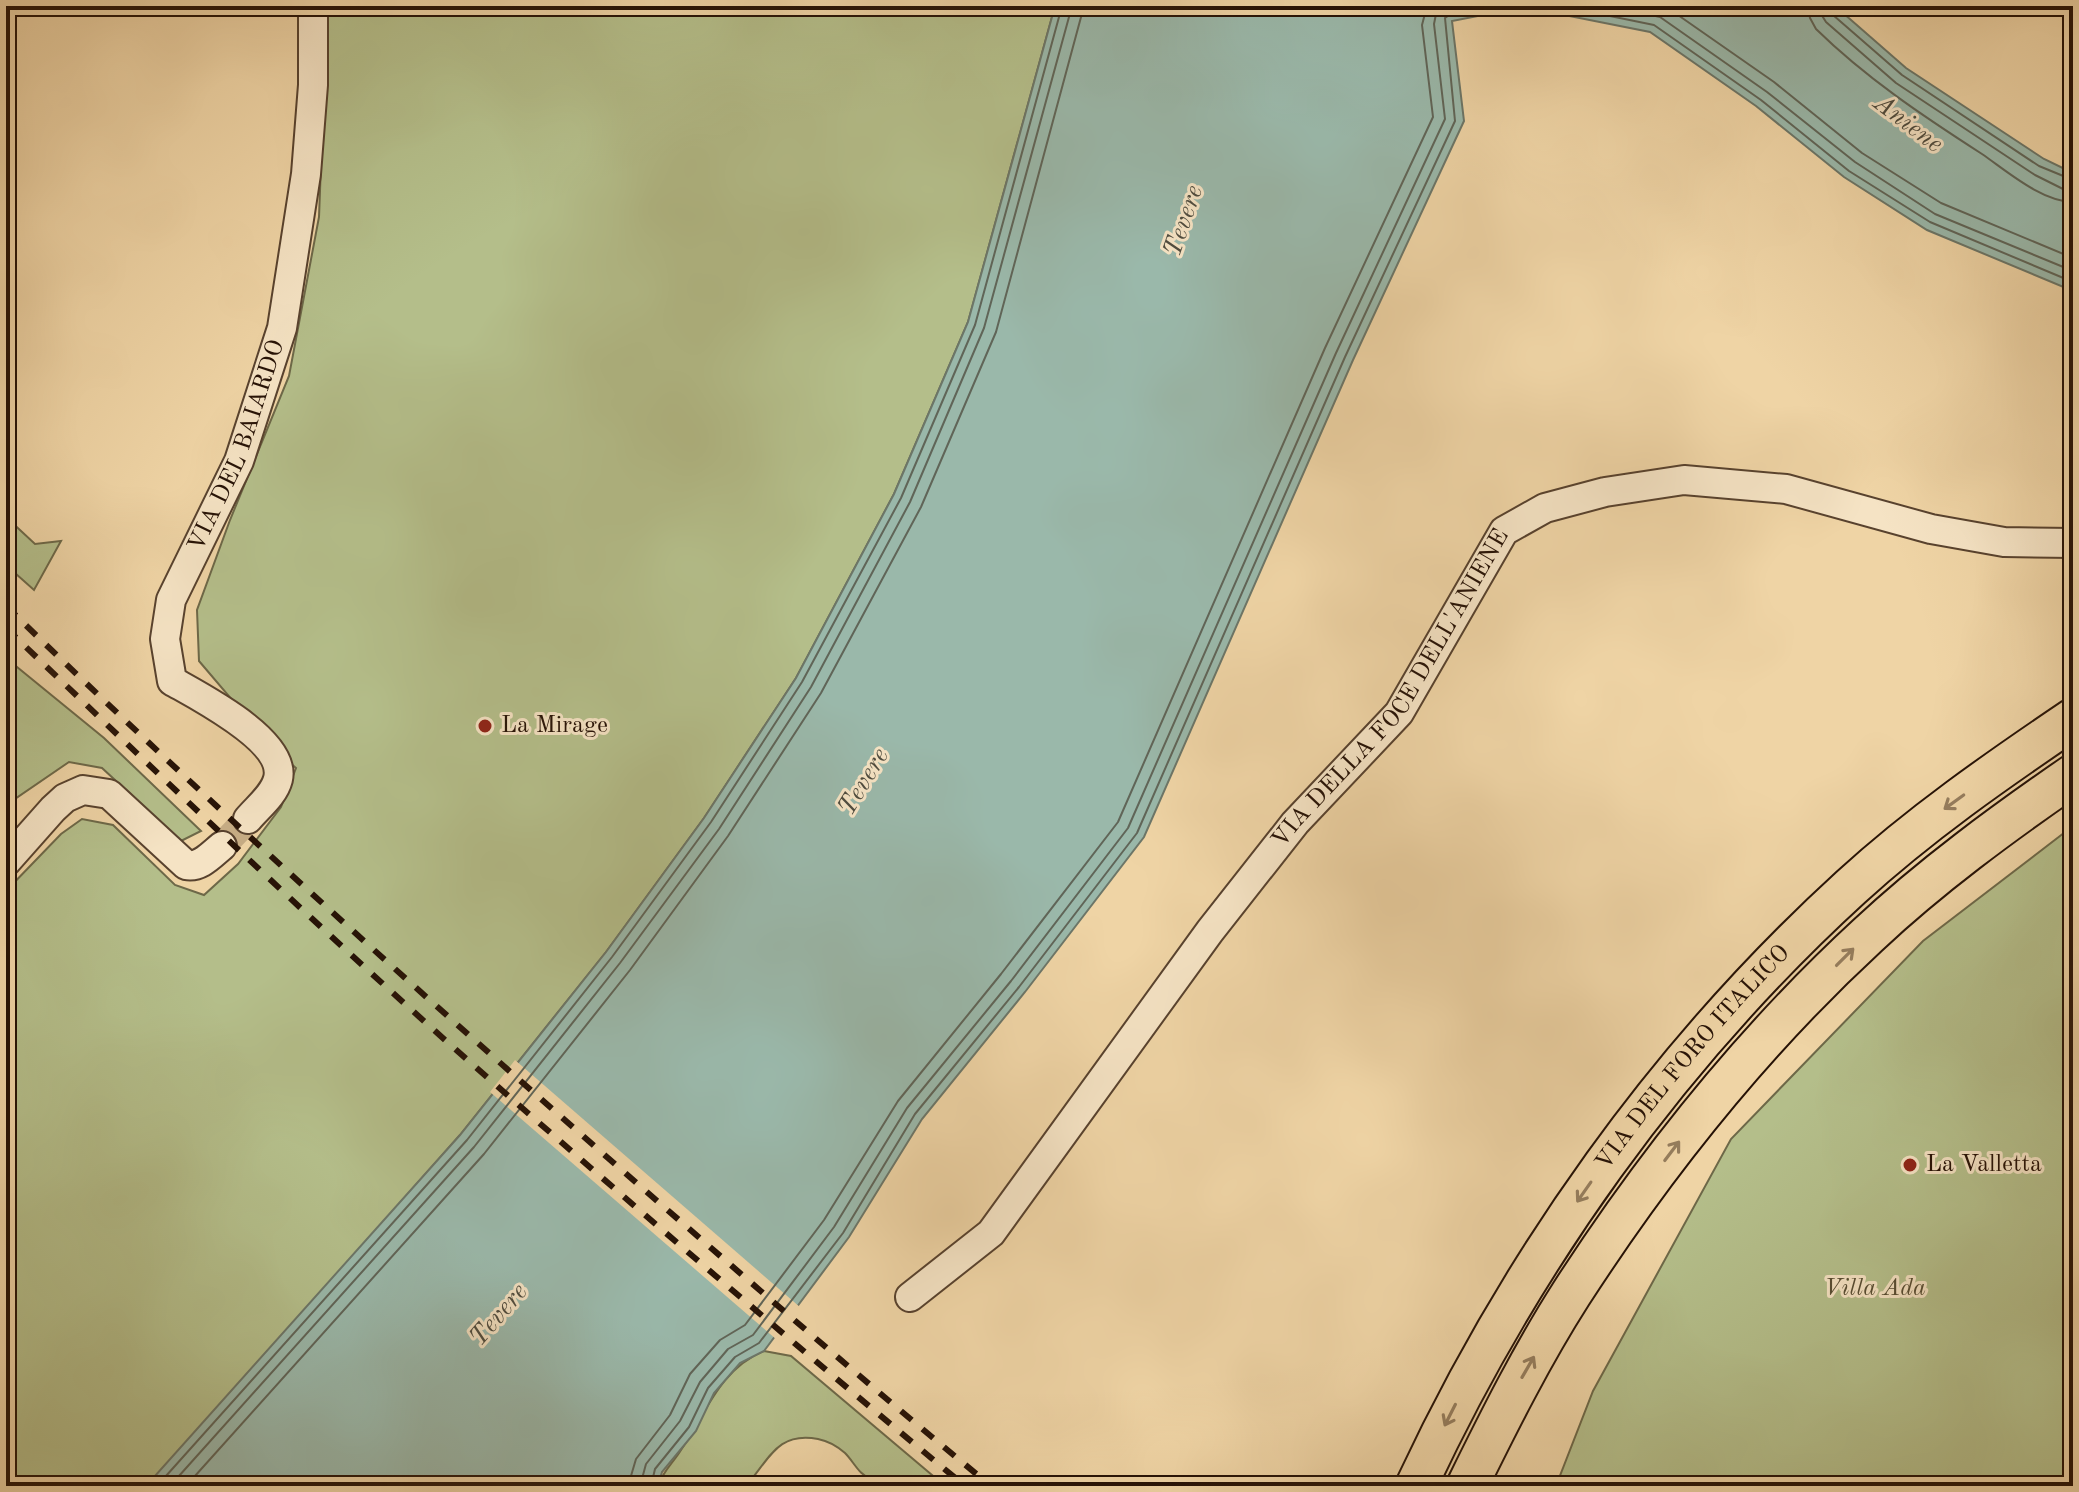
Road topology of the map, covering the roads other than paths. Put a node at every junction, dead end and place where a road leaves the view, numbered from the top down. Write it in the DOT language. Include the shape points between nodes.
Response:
graph roads {
  1 [pos="313,6"];
  2 [pos="2073,543"];
  3 [pos="2073,719"];
  4 [pos="2073,775"];
  5 [pos="248,819"];
  6 [pos="222,846"];
  7 [pos="6,862"];
  8 [pos="910,1297"];
  9 [pos="1502,1415"];
  10 [pos="1416,1486"];
  11 [pos="1467,1486"];
  12 [pos="1487,1486"];
  1 -- 5 [label="street, VIA DEL BAIARDO" via="306,174 282,328 239,461 171,600 165,639 172,681 255,735 276,760 277,783"];
  2 -- 8 [label="street, VIA DELLA FOCE DELL'ANIENE" via="2004,542 1931,529 1786,489 1684,480 1545,508 1504,531 1399,713 1295,823 1210,931 991,1233"];
  3 -- 10 [label="highway, VIA DEL FORO ITALICO, one-way" via="1945,809 1851,887 1677,1070 1537,1263 1468,1378"];
  9 -- 4 [label="highway, VIA DEL FORO ITALICO, one-way" via="1569,1296 1617,1225 1691,1126 1779,1023 1904,903"];
  6 -- 7 [label="street" via="203,862 186,865 109,794 83,790 53,809"];
  9 -- 11 [label="highway, VIA DEL FORO ITALICO"];
  9 -- 12 [label="highway"];
}
